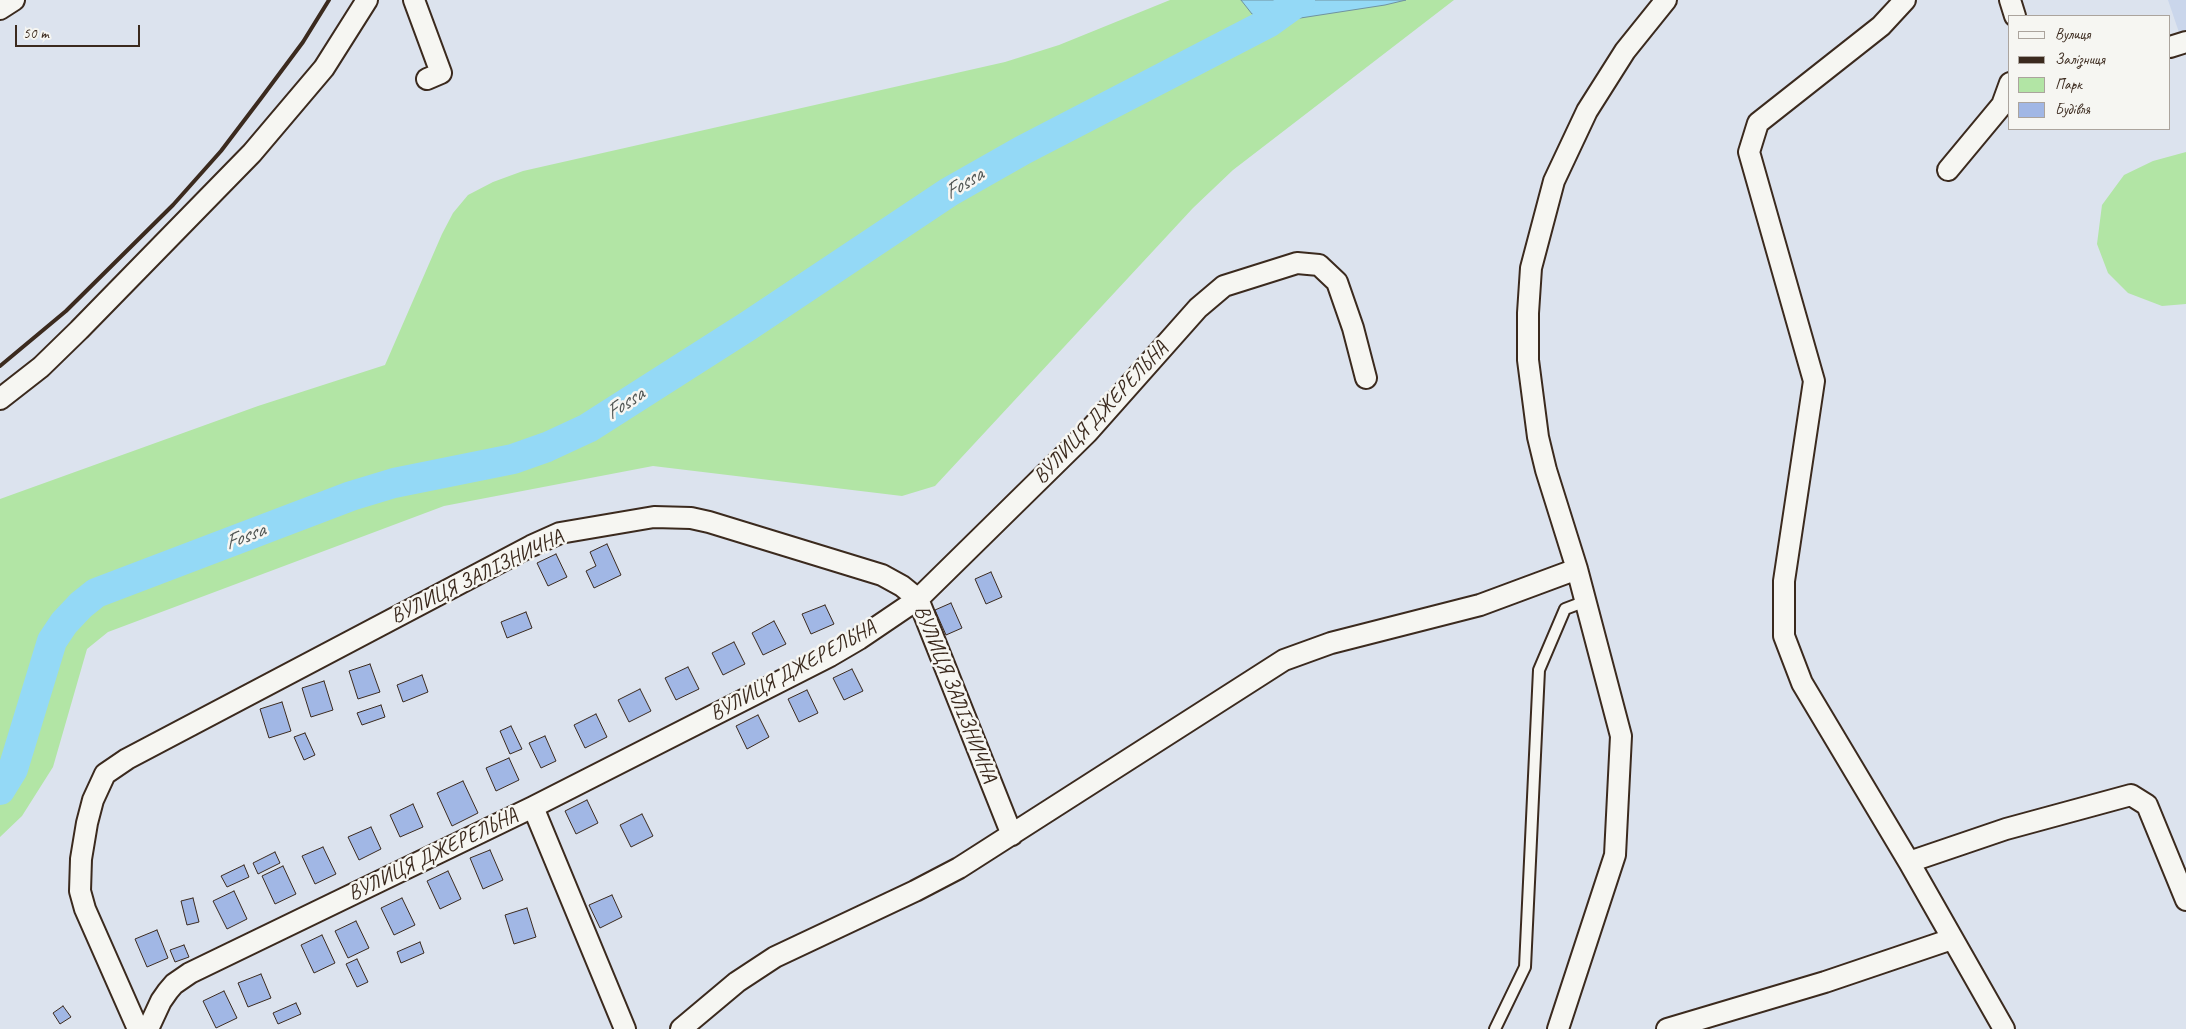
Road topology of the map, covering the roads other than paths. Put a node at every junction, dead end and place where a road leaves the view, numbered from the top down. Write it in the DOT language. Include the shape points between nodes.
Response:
graph roads {
  1 [pos="14,0"];
  2 [pos="367,0"];
  3 [pos="414,0"];
  4 [pos="1666,0"];
  5 [pos="1905,0"];
  6 [pos="2010,0"];
  7 [pos="0,8"];
  8 [pos="2015,15"];
  9 [pos="2186,42"];
  10 [pos="2171,47"];
  11 [pos="427,79"];
  12 [pos="2008,89"];
  13 [pos="1948,170"];
  14 [pos="1366,378"];
  15 [pos="0,399"];
  16 [pos="1577,569"];
  17 [pos="918,599"];
  18 [pos="1586,601"];
  19 [pos="533,807"];
  20 [pos="1012,835"];
  21 [pos="1909,862"];
  22 [pos="2186,900"];
  23 [pos="1952,939"];
  24 [pos="138,1029"];
  25 [pos="148,1029"];
  26 [pos="625,1029"];
  27 [pos="681,1029"];
  28 [pos="1495,1029"];
  29 [pos="1558,1029"];
  30 [pos="1667,1029"];
  31 [pos="2004,1029"];
  1 -- 7 [label="street"];
  2 -- 15 [label="street" via="324,68 252,153 79,330 41,367"];
  3 -- 11 [label="street" via="440,73"];
  4 -- 16 [label="street" via="1625,51 1587,111 1554,181 1531,268 1528,360 1538,437"];
  5 -- 21 [label="street" via="1881,26 1758,124 1749,152 1814,381 1784,581 1784,636 1802,683"];
  6 -- 8 [label="street"];
  9 -- 10 [label="street"];
  12 -- 13 [label="street" via="2002,105"];
  14 -- 17 [label="street, ВУЛИЦЯ ДЖЕРЕЛЬНА" via="1337,282 1319,265 1297,263 1224,286 1198,308 1086,433"];
  16 -- 18 [label="street"];
  16 -- 20 [label="street" via="1480,606 1332,643 1284,660"];
  17 -- 19 [label="street, ВУЛИЦЯ ДЖЕРЕЛЬНА" via="845,647"];
  17 -- 20 [label="street, ВУЛИЦЯ ЗАЛІЗНИЧНА"];
  17 -- 24 [label="street, ВУЛИЦЯ ЗАЛІЗНИЧНА" via="882,576 700,520 654,517 569,531 531,546 118,763 105,774 93,800 81,859 80,883 85,909"];
  18 -- 28 [label="lane" via="1565,609 1539,670 1525,967"];
  18 -- 29 [label="street" via="1621,736 1615,855"];
  19 -- 25 [label="street, ВУЛИЦЯ ДЖЕРЕЛЬНА" via="190,973 168,991"];
  19 -- 26 [label="street"];
  20 -- 27 [label="street" via="937,881 775,957 737,982"];
  21 -- 22 [label="street" via="2006,829 2131,795 2147,804"];
  21 -- 23 [label="street"];
  23 -- 30 [label="street"];
  23 -- 31 [label="street"];
}
